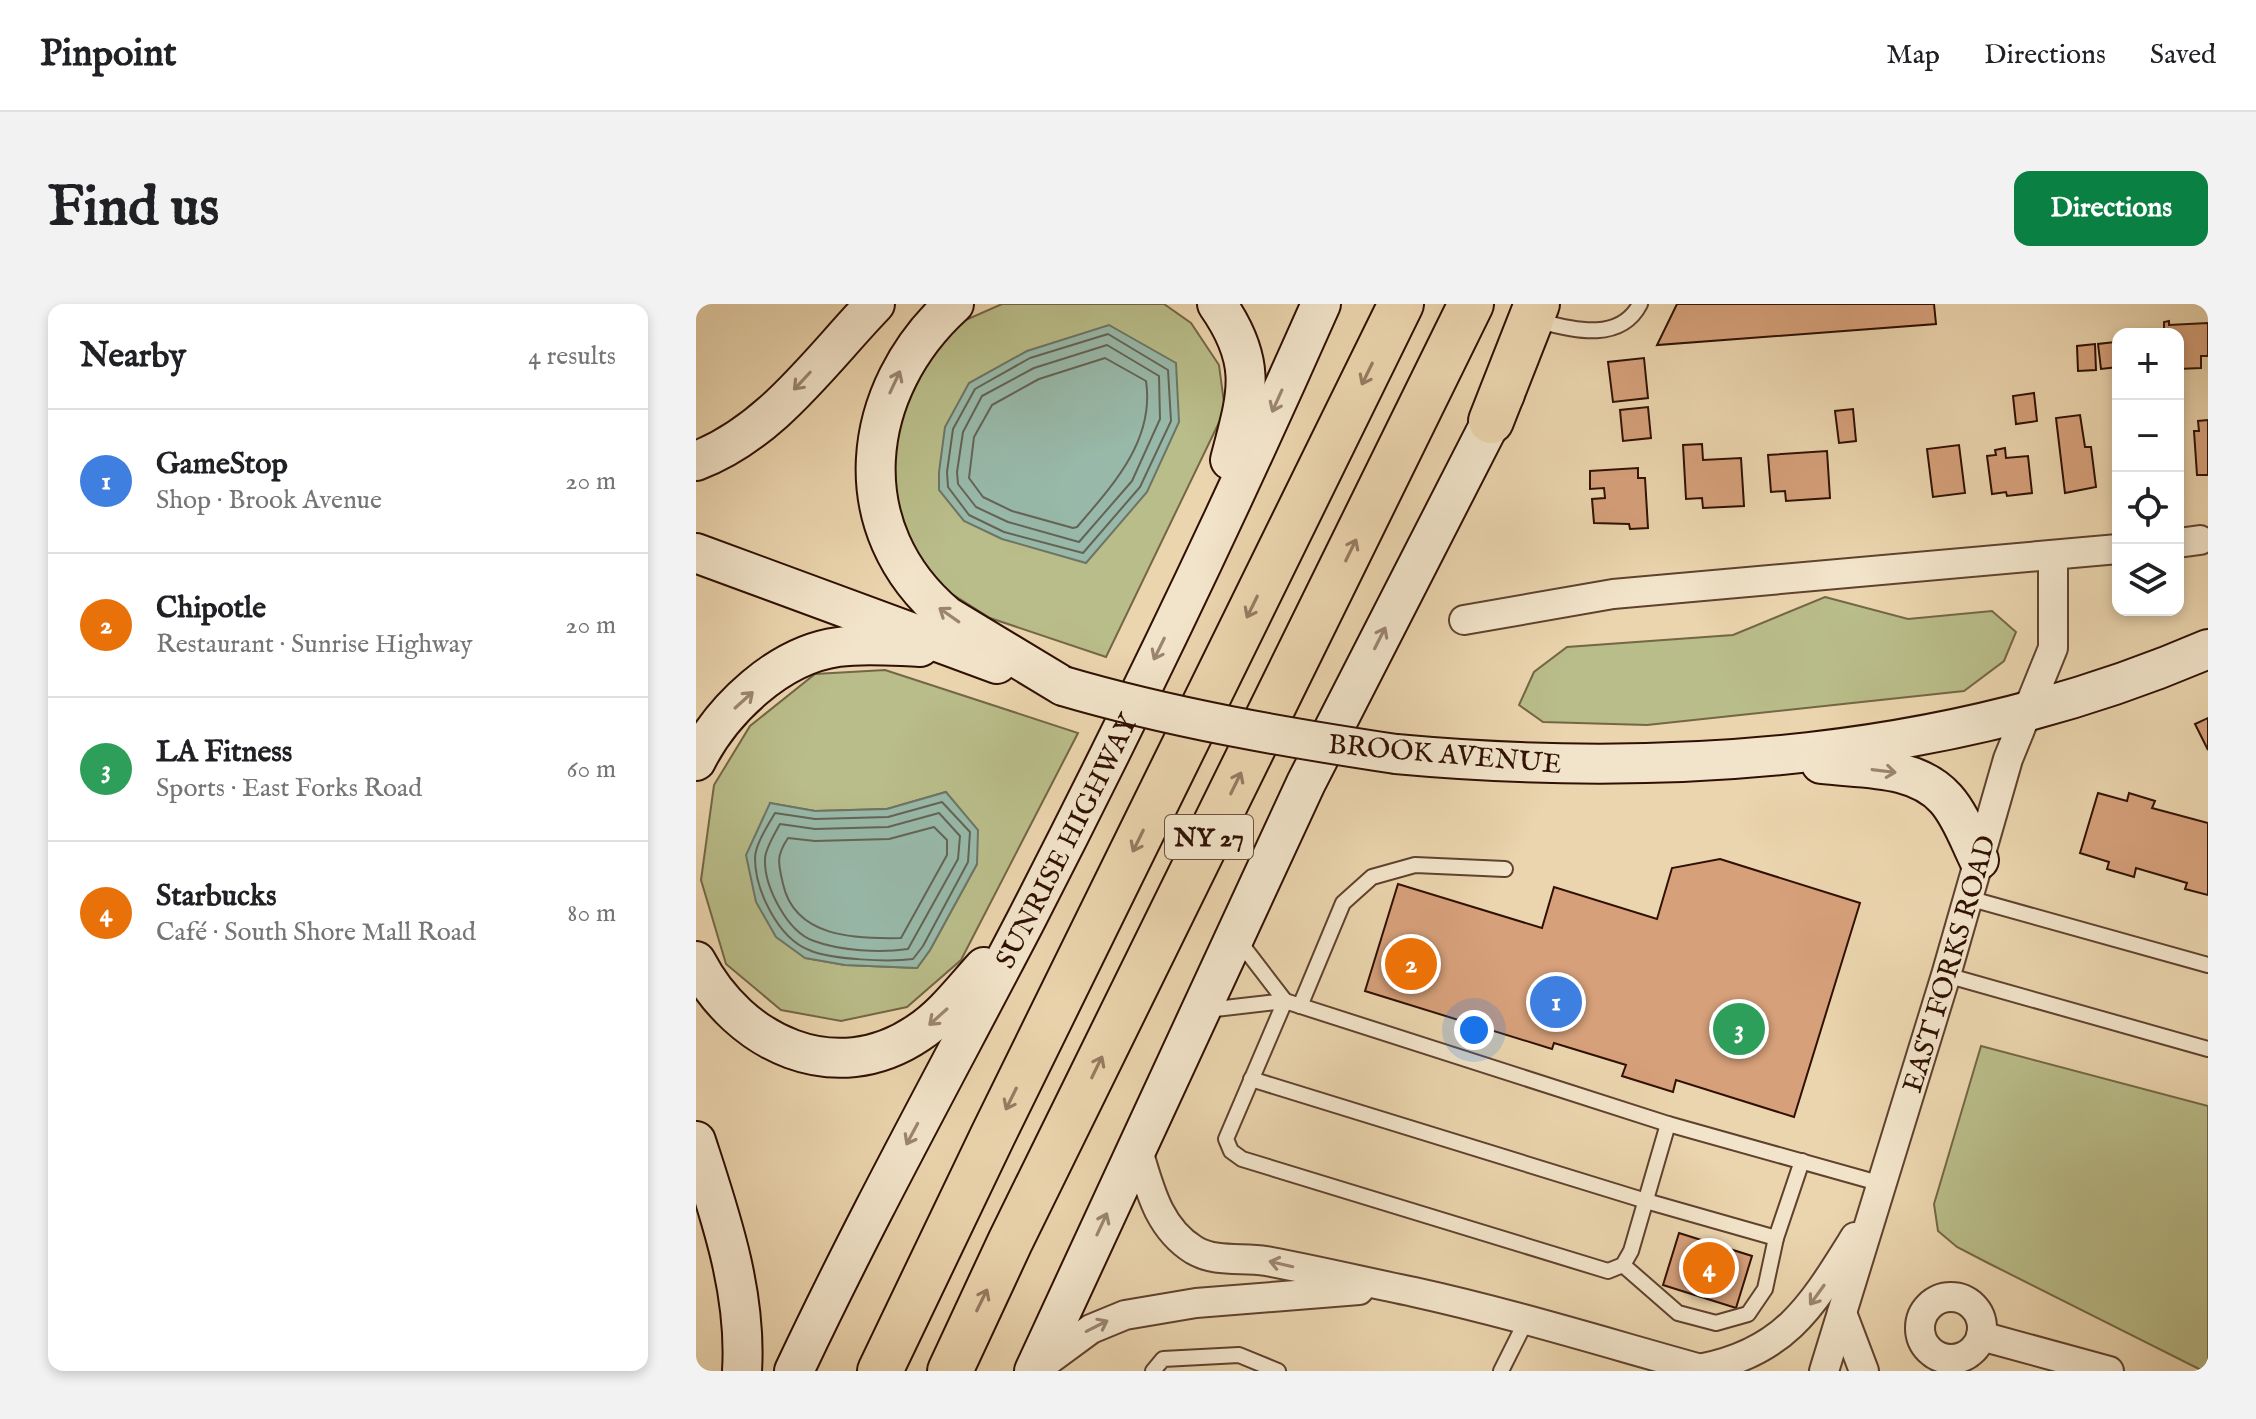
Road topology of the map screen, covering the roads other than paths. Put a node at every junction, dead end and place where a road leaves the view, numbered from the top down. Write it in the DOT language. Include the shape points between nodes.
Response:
graph roads {
  1 [pos="875,304"];
  2 [pos="954,304"];
  3 [pos="1217,304"];
  4 [pos="1321,304"];
  5 [pos="1401,304"];
  6 [pos="1471,304"];
  7 [pos="1640,304"];
  8 [pos="1544,310"];
  9 [pos="1491,421"];
  10 [pos="696,461"];
  11 [pos="2112,550"];
  12 [pos="696,553"];
  13 [pos="1206,554"];
  14 [pos="2053,555"];
  15 [pos="1464,620"];
  16 [pos="947,647"];
  17 [pos="2208,649"];
  18 [pos="1063,686"];
  19 [pos="2028,711"];
  20 [pos="1751,757"];
  21 [pos="696,761"];
  22 [pos="1979,860"];
  23 [pos="1505,869"];
  24 [pos="1968,898"];
  25 [pos="1027,917"];
  26 [pos="1234,934"];
  27 [pos="696,961"];
  28 [pos="2208,965"];
  29 [pos="1946,975"];
  30 [pos="1285,1001"];
  31 [pos="1300,1006"];
  32 [pos="1198,1011"];
  33 [pos="2208,1049"];
  34 [pos="1251,1079"];
  35 [pos="1668,1124"];
  36 [pos="696,1141"];
  37 [pos="1137,1147"];
  38 [pos="1802,1161"];
  39 [pos="1879,1195"];
  40 [pos="1646,1201"];
  41 [pos="1776,1238"];
  42 [pos="1623,1265"];
  43 [pos="1384,1288"];
  44 [pos="1842,1313"];
  45 [pos="1527,1319"];
  46 [pos="1981,1336"];
  47 [pos="1704,1370"];
  48 [pos="742,1371"];
  49 [pos="794,1371"];
  50 [pos="880,1371"];
  51 [pos="950,1371"];
  52 [pos="1034,1371"];
  53 [pos="1153,1371"];
  54 [pos="1278,1371"];
  55 [pos="1501,1371"];
  56 [pos="1824,1371"];
  57 [pos="1864,1371"];
  58 [pos="2109,1371"];
  1 -- 10 [label="main road, one-way" via="766,417 726,447"];
  18 -- 2 [label="main road, one-way" via="936,606 901,565 881,514 877,456 887,400 916,346"];
  3 -- 13 [label="main road" via="1242,348 1247,382"];
  4 -- 13 [label="main road, SUNRISE HIGHWAY, one-way"];
  5 -- 50 [label="highway, NY 27, one-way"];
  51 -- 6 [label="highway, NY 27, one-way"];
  7 -- 8 [label="lane" via="1622,325 1582,332"];
  8 -- 9 [label="highway"];
  26 -- 9 [label="main road, one-way"];
  11 -- 14 [label="street"];
  12 -- 16 [label="main road, BROOK AVENUE"];
  13 -- 25 [label="main road, SUNRISE HIGHWAY, one-way"];
  14 -- 15 [label="street" via="1613,594"];
  14 -- 19 [label="street, EAST FORKS ROAD" via="2053,648"];
  16 -- 18 [label="main road, BROOK AVENUE"];
  21 -- 16 [label="main road, one-way" via="742,700 807,655 853,646"];
  17 -- 19 [label="main road, BROOK AVENUE"];
  18 -- 20 [label="main road, BROOK AVENUE, bridge" via="1185,718 1396,754 1594,765"];
  19 -- 20 [label="main road, BROOK AVENUE" via="1918,736"];
  19 -- 22 [label="street, EAST FORKS ROAD" via="2008,759"];
  20 -- 22 [label="main road, one-way" via="1903,773 1927,782 1953,809"];
  22 -- 24 [label="street, EAST FORKS ROAD"];
  23 -- 31 [label="lane" via="1415,865 1372,877 1343,903"];
  24 -- 28 [label="lane"];
  24 -- 29 [label="street, EAST FORKS ROAD"];
  25 -- 27 [label="main road, one-way" via="935,1021 900,1044 846,1059 792,1050 761,1033 722,999"];
  25 -- 49 [label="main road, SUNRISE HIGHWAY, one-way"];
  26 -- 30 [label="lane"];
  26 -- 32 [label="main road"];
  29 -- 33 [label="lane"];
  29 -- 39 [label="street, EAST FORKS ROAD"];
  30 -- 31 [label="lane"];
  30 -- 32 [label="lane"];
  30 -- 34 [label="lane"];
  31 -- 35 [label="lane"];
  32 -- 37 [label="main road"];
  34 -- 40 [label="lane"];
  34 -- 42 [label="lane" via="1226,1139 1242,1159 1608,1271"];
  35 -- 38 [label="lane"];
  35 -- 40 [label="lane"];
  36 -- 48 [label="main road" via="732,1266"];
  43 -- 37 [label="street, one-way" via="1192,1249 1158,1211"];
  52 -- 37 [label="main road, one-way"];
  38 -- 39 [label="lane"];
  38 -- 41 [label="lane"];
  39 -- 44 [label="street, EAST FORKS ROAD"];
  39 -- 47 [label="street, one-way" via="1822,1289 1792,1324 1750,1355"];
  40 -- 41 [label="lane"];
  40 -- 42 [label="lane"];
  41 -- 42 [label="lane" via="1765,1289 1748,1314 1716,1323 1678,1313"];
  43 -- 45 [label="street"];
  52 -- 43 [label="street, one-way" via="1080,1335 1125,1315 1196,1303"];
  44 -- 56 [label="street, EAST FORKS ROAD"];
  44 -- 57 [label="street"];
  45 -- 47 [label="street"];
  45 -- 55 [label="lane"];
  46 -- 58 [label="street"];
  53 -- 54 [label="lane" via="1163,1359 1239,1355"];
}
